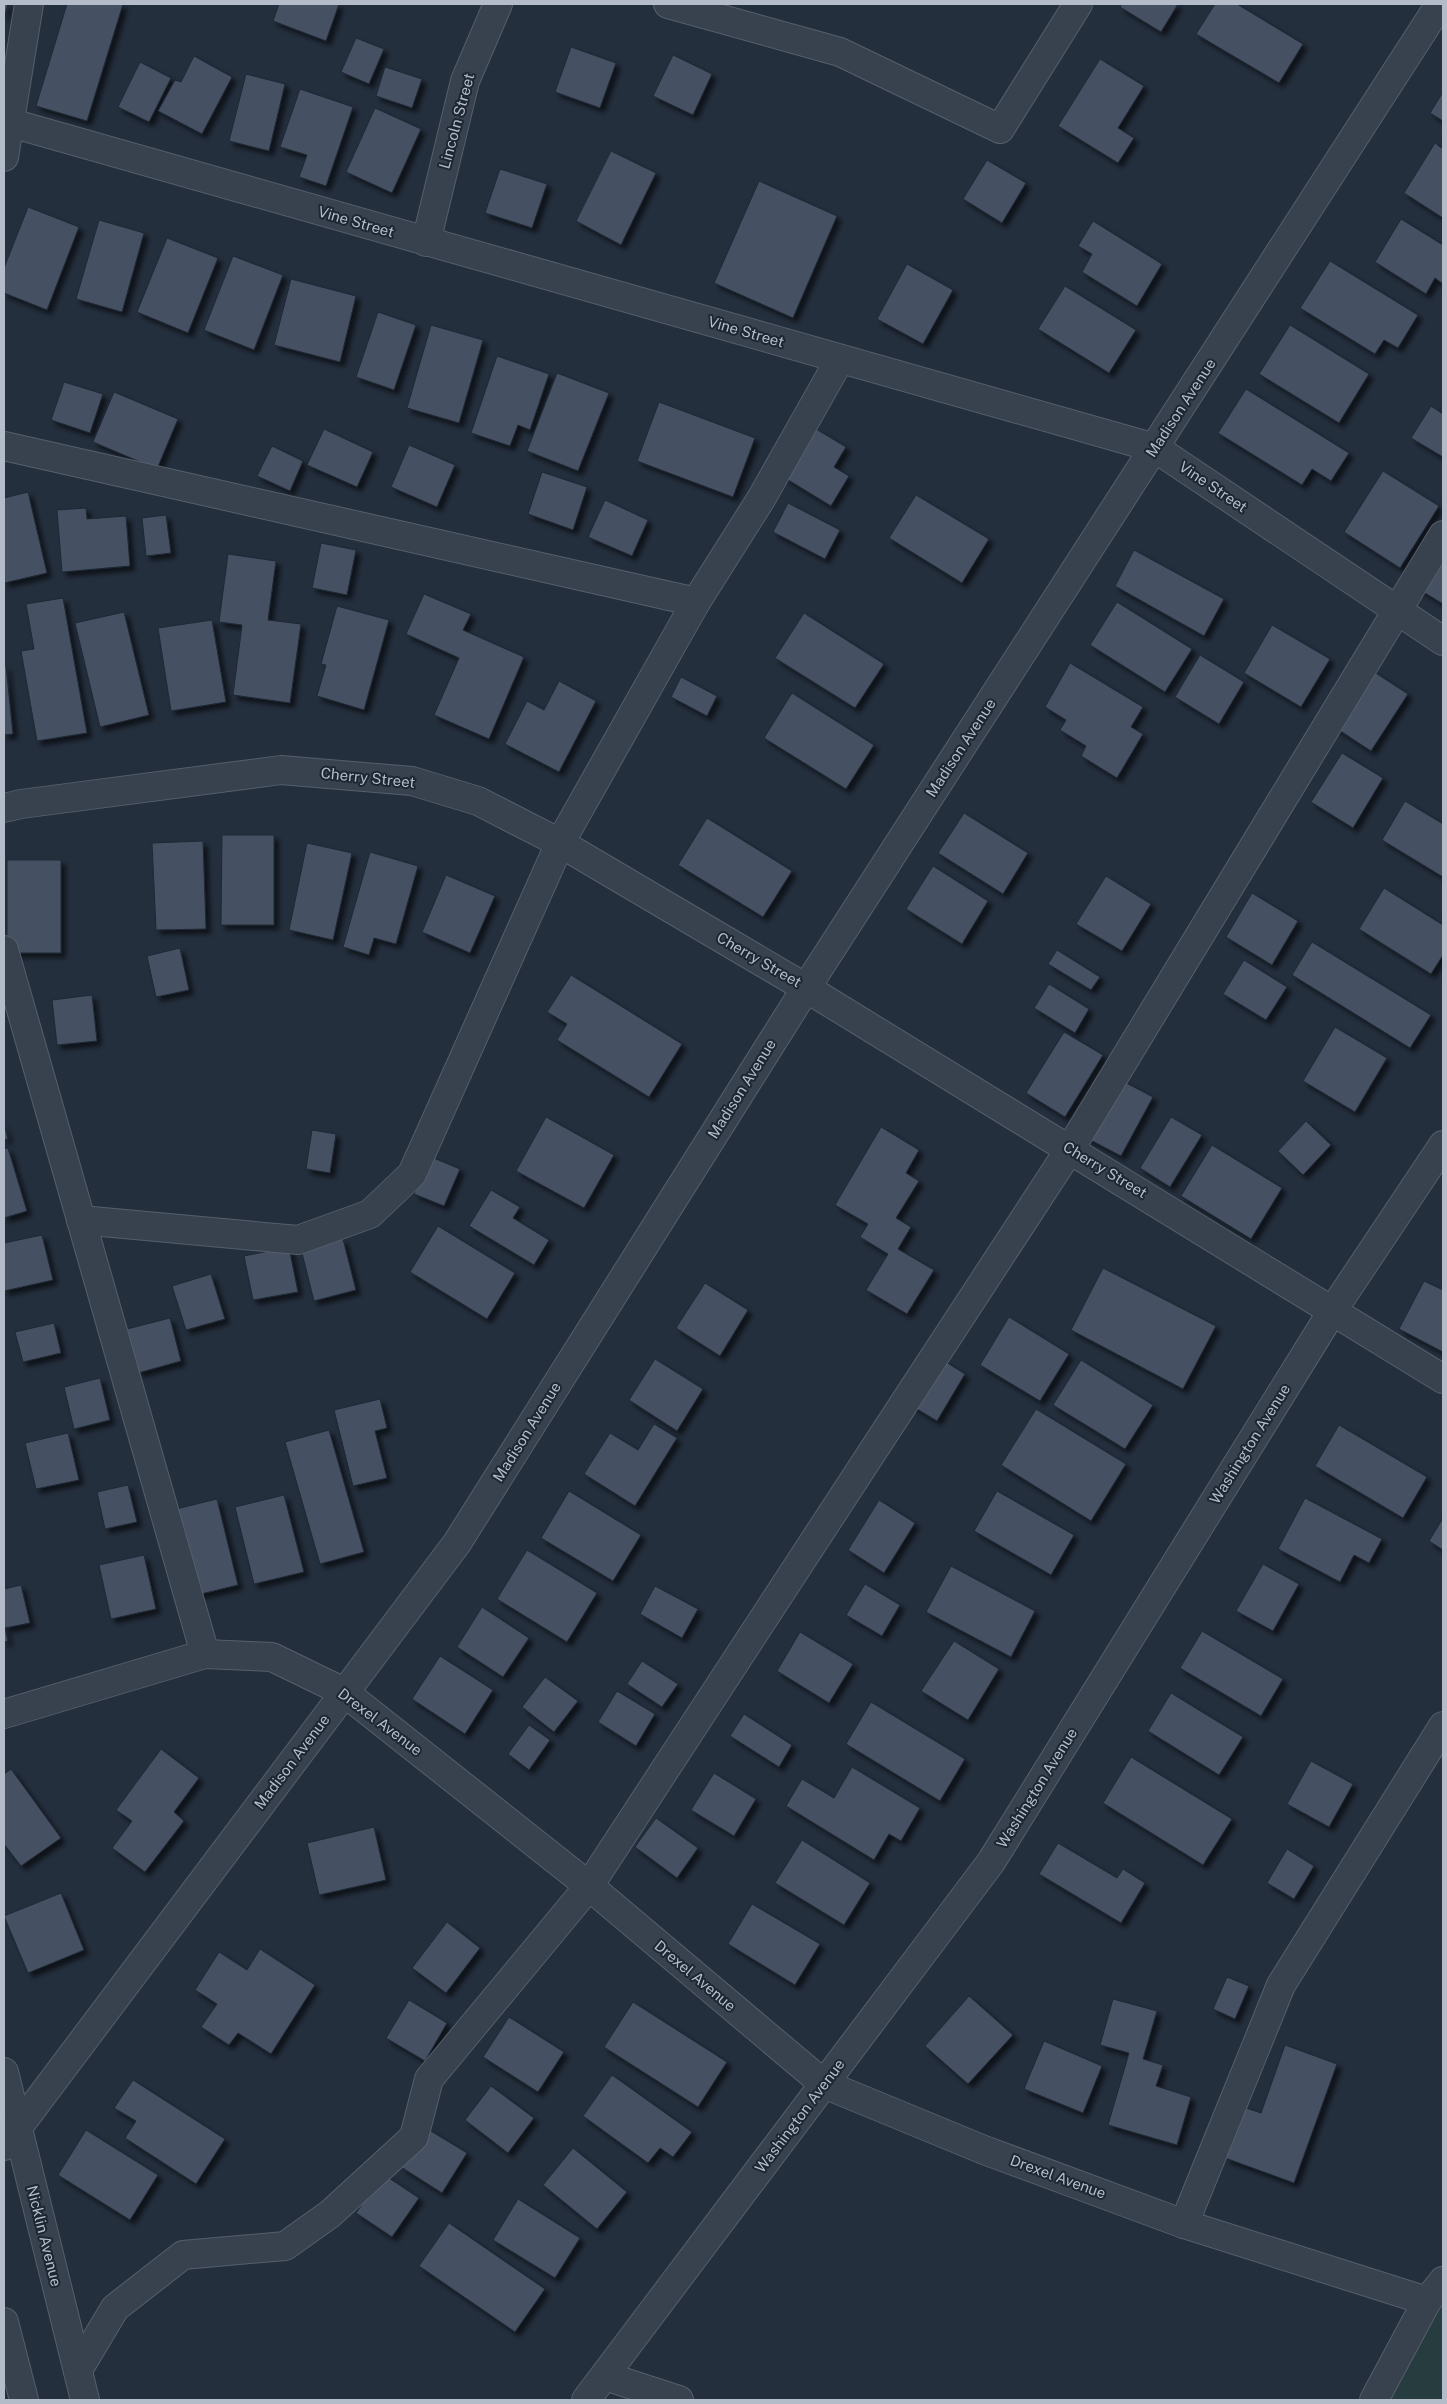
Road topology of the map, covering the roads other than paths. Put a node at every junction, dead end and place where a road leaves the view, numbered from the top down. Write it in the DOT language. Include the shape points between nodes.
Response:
graph roads {
  1 [pos="29,4"];
  2 [pos="498,4"];
  3 [pos="668,4"];
  4 [pos="1078,4"];
  5 [pos="1440,4"];
  6 [pos="7,122"];
  7 [pos="4,157"];
  8 [pos="426,242"];
  9 [pos="840,359"];
  10 [pos="4,446"];
  11 [pos="1155,448"];
  12 [pos="1443,535"];
  13 [pos="696,602"];
  14 [pos="1395,610"];
  15 [pos="1443,641"];
  16 [pos="4,808"];
  17 [pos="560,844"];
  18 [pos="4,950"];
  19 [pos="806,988"];
  20 [pos="1443,1145"];
  21 [pos="1070,1149"];
  22 [pos="81,1220"];
  23 [pos="1333,1310"];
  24 [pos="1443,1380"];
  25 [pos="205,1654"];
  26 [pos="344,1692"];
  27 [pos="4,1714"];
  28 [pos="1443,1726"];
  29 [pos="589,1886"];
  30 [pos="4,2072"];
  31 [pos="824,2084"];
  32 [pos="11,2138"];
  33 [pos="1184,2224"];
  34 [pos="1435,2291"];
  35 [pos="4,2322"];
  36 [pos="78,2370"];
  37 [pos="605,2376"];
  38 [pos="24,2400"];
  39 [pos="86,2400"];
  40 [pos="586,2400"];
  41 [pos="679,2400"];
  42 [pos="1374,2400"];
  1 -- 6 [label="street"];
  2 -- 8 [label="street, Lincoln Street" via="465,81"];
  3 -- 4 [label="street" via="840,52 1000,129"];
  5 -- 11 [label="street, Madison Avenue"];
  6 -- 7 [label="street"];
  6 -- 8 [label="street, Vine Street"];
  8 -- 9 [label="street, Vine Street"];
  9 -- 11 [label="street, Vine Street"];
  9 -- 13 [label="street" via="761,499"];
  10 -- 13 [label="street"];
  11 -- 14 [label="street, Vine Street"];
  11 -- 19 [label="street, Madison Avenue"];
  12 -- 14 [label="street"];
  13 -- 17 [label="street"];
  14 -- 15 [label="street, Vine Street"];
  14 -- 21 [label="street"];
  16 -- 17 [label="street, Cherry Street" via="281,770 412,781 478,802"];
  17 -- 19 [label="street, Cherry Street"];
  17 -- 22 [label="street" via="412,1174 370,1214 298,1240"];
  18 -- 22 [label="street"];
  19 -- 21 [label="street, Cherry Street"];
  19 -- 26 [label="street, Madison Avenue" via="457,1543"];
  20 -- 23 [label="street, Washington Avenue"];
  21 -- 23 [label="street, Cherry Street"];
  21 -- 29 [label="street"];
  22 -- 25 [label="street"];
  23 -- 24 [label="street, Cherry Street"];
  23 -- 31 [label="street, Washington Avenue" via="991,1862"];
  25 -- 26 [label="street, Drexel Avenue" via="272,1657"];
  25 -- 27 [label="street, Drexel Avenue"];
  26 -- 29 [label="street, Drexel Avenue"];
  26 -- 32 [label="street, Madison Avenue"];
  28 -- 33 [label="street" via="1281,1985"];
  29 -- 31 [label="street, Drexel Avenue"];
  29 -- 36 [label="street" via="429,2079 414,2137 330,2214 285,2246 183,2255 115,2308"];
  30 -- 32 [label="street, Nicklin Avenue"];
  31 -- 33 [label="street, Drexel Avenue" via="984,2150"];
  31 -- 37 [label="street, Washington Avenue"];
  32 -- 36 [label="street, Nicklin Avenue"];
  33 -- 34 [label="street, Drexel Avenue"];
  34 -- 42 [label="street"];
  35 -- 38 [label="street"];
  36 -- 39 [label="street, Nicklin Avenue"];
  37 -- 40 [label="street, Washington Avenue"];
  37 -- 41 [label="street"];
}
